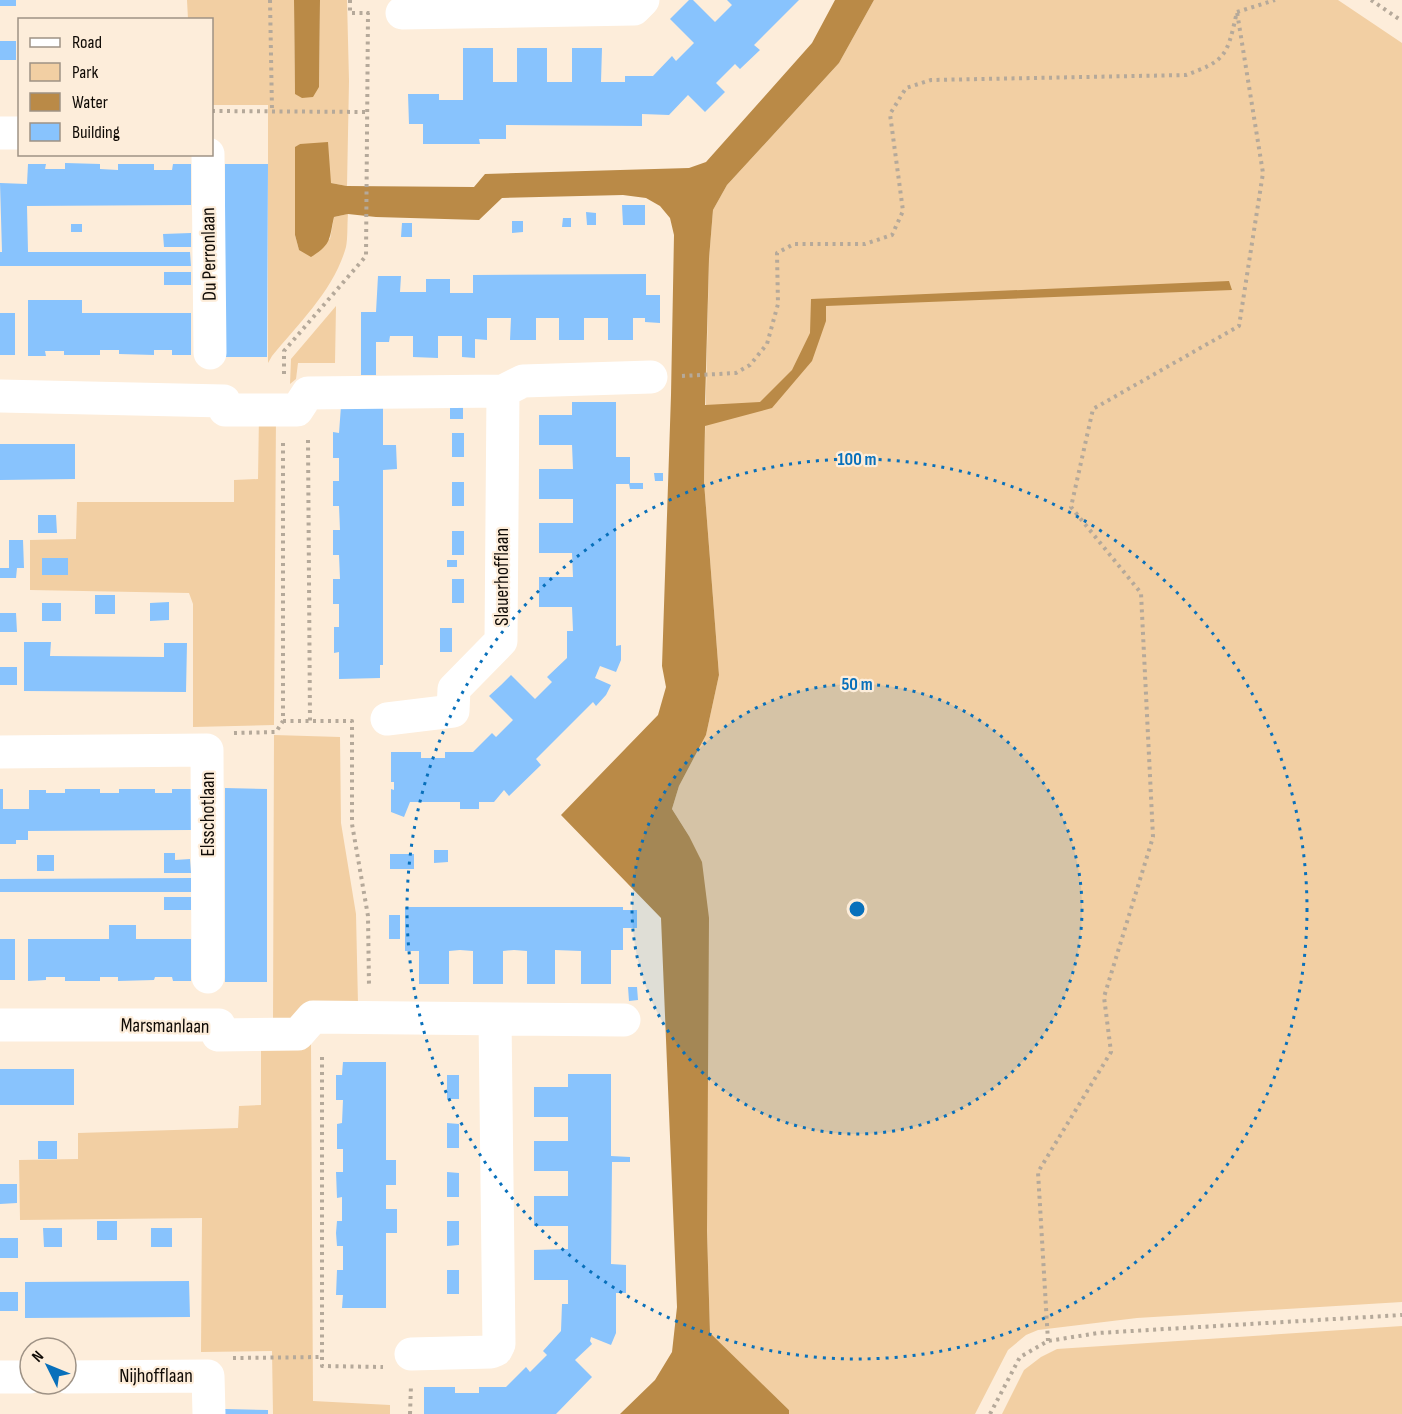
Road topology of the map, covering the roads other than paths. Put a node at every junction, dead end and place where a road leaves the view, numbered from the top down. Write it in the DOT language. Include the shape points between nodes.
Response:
graph roads {
  1 [pos="643,0"];
  2 [pos="475,6"];
  3 [pos="402,13"];
  4 [pos="0,133"];
  5 [pos="18,133"];
  6 [pos="208,156"];
  7 [pos="210,353"];
  8 [pos="664,377"];
  9 [pos="503,391"];
  10 [pos="0,396"];
  11 [pos="387,719"];
  12 [pos="0,752"];
  13 [pos="208,977"];
  14 [pos="495,1019"];
  15 [pos="624,1020"];
  16 [pos="0,1025"];
  17 [pos="404,1367"];
  18 [pos="0,1377"];
  19 [pos="18,1377"];
  20 [pos="78,1377"];
  21 [pos="208,1414"];
  1 -- 2 [label="street" via="634,9"];
  2 -- 3 [label="street"];
  4 -- 5 [label="street"];
  6 -- 7 [label="street, Du Perronlaan"];
  8 -- 9 [label="street" via="523,381"];
  9 -- 10 [label="street" via="308,393 297,410 283,411 225,410 224,401"];
  9 -- 11 [label="street, Slauerhofflaan" via="501,641 454,689 453,711"];
  12 -- 13 [label="street, Elsschotlaan" via="207,750"];
  14 -- 15 [label="street"];
  14 -- 16 [label="street, Marsmanlaan" via="313,1017 298,1034 219,1035 219,1025"];
  14 -- 17 [label="street" via="499,1344 491,1352"];
  18 -- 19 [label="street"];
  20 -- 21 [label="street, Nijhofflaan" via="208,1376"];
}
